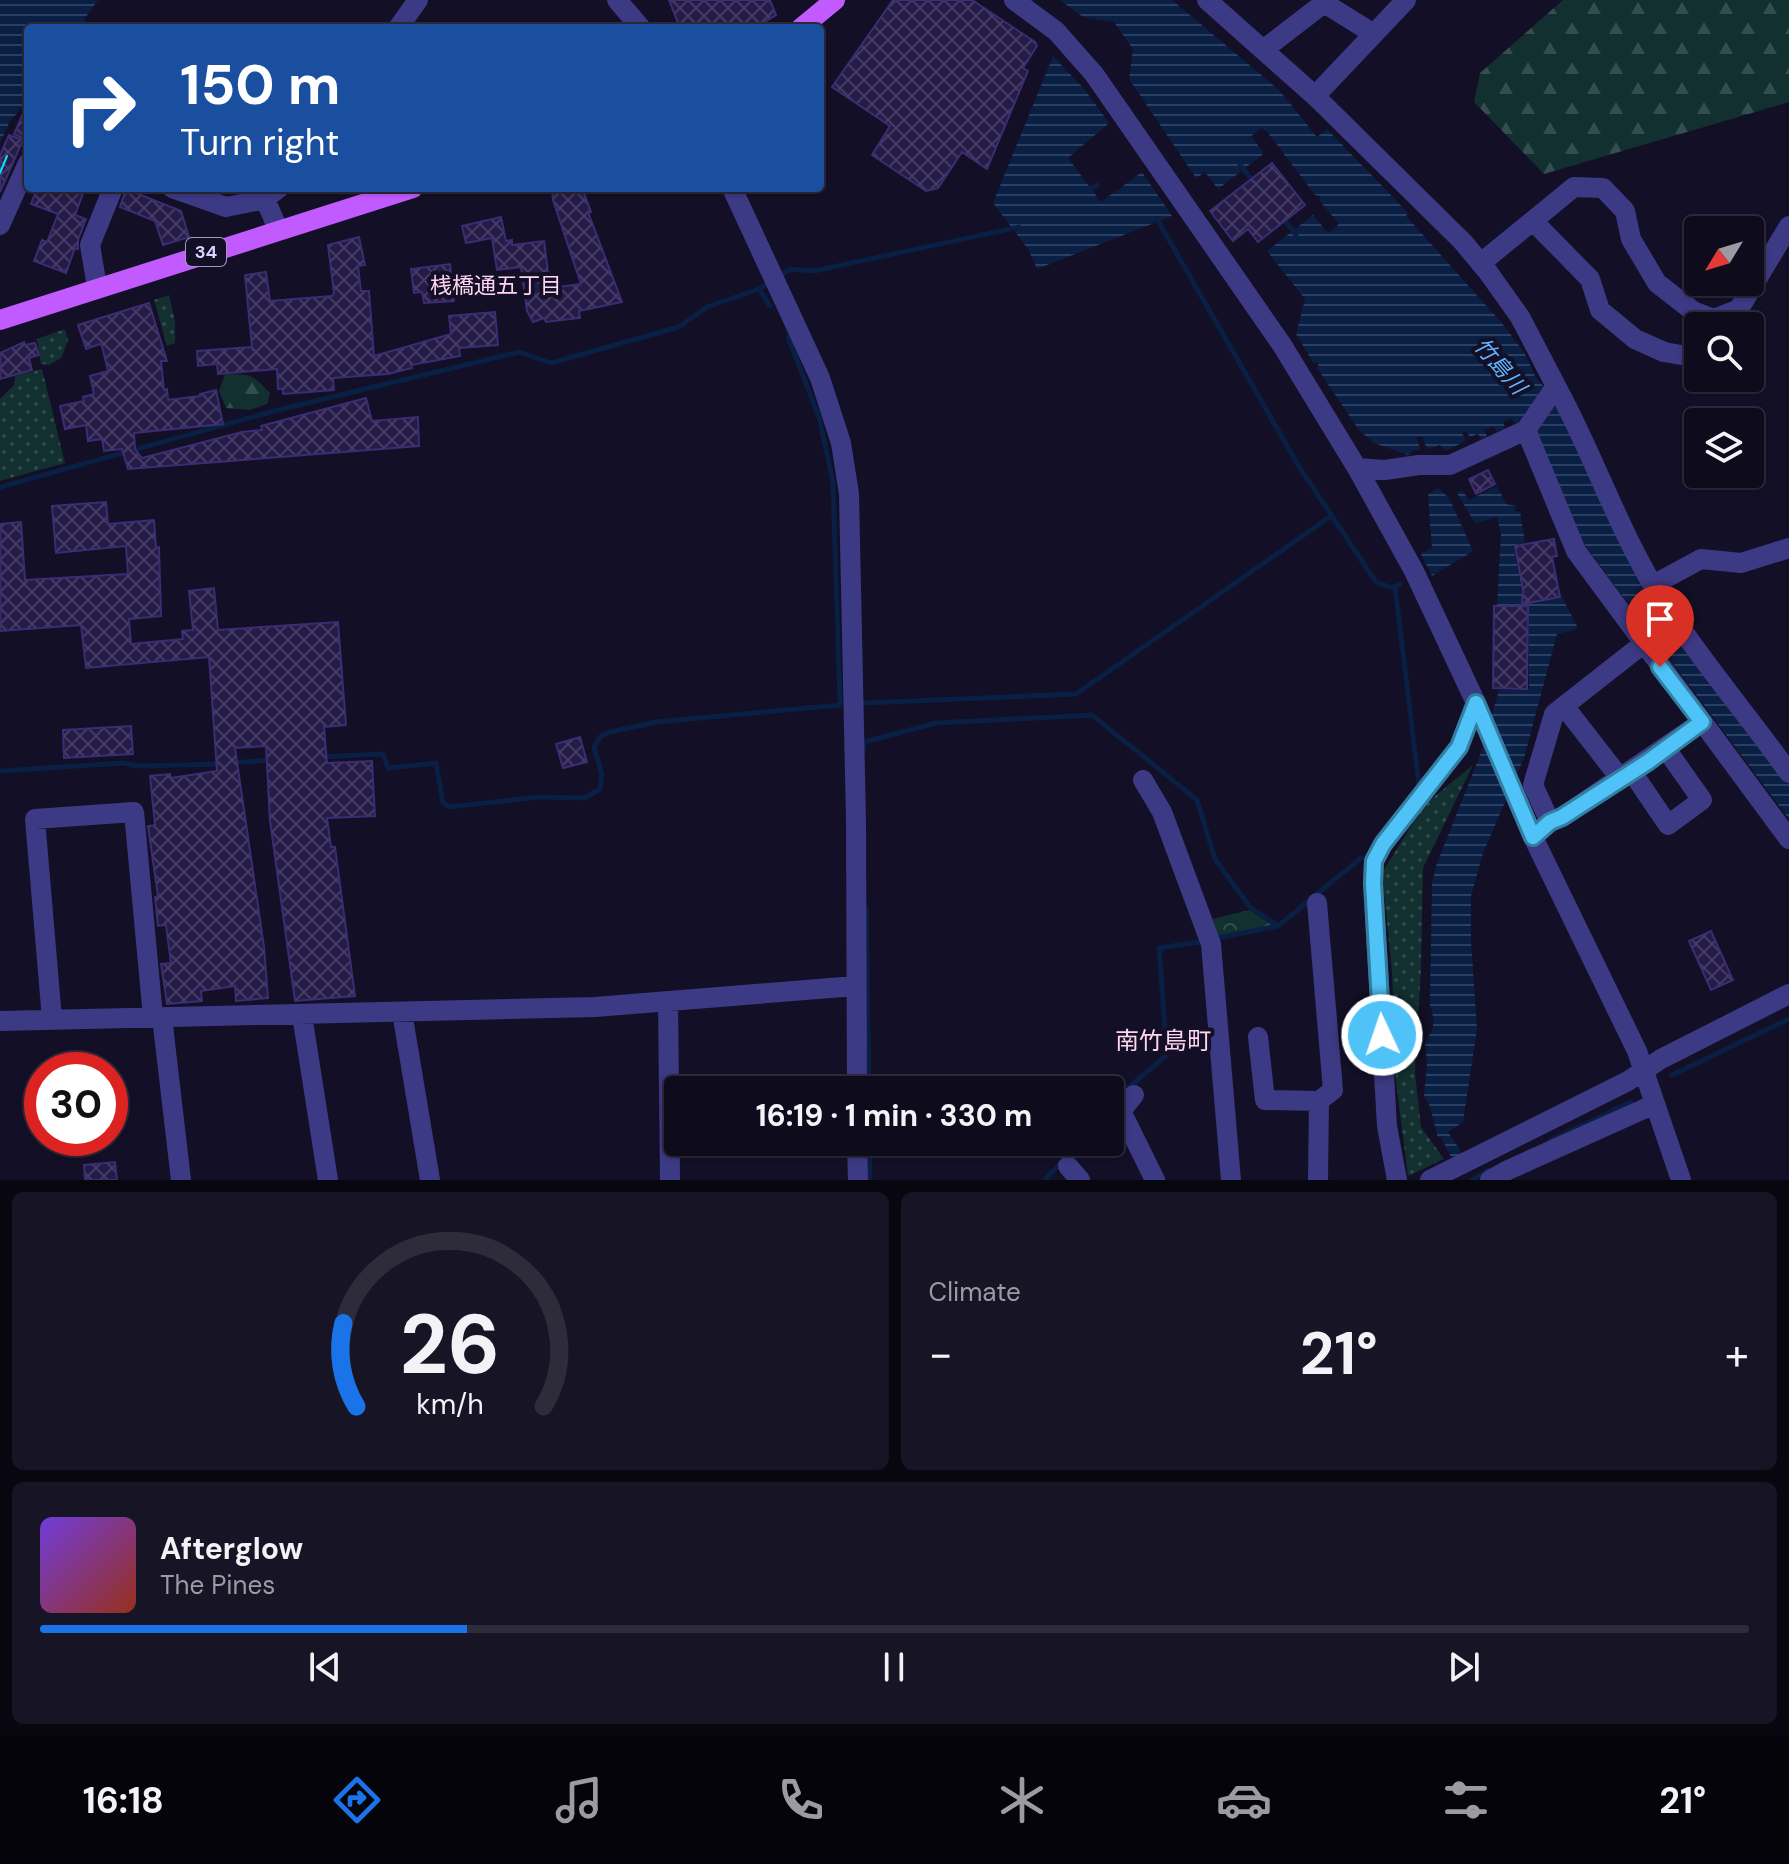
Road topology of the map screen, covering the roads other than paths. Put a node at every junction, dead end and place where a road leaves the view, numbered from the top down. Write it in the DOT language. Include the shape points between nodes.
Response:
graph roads {
  1 [pos="418,0"];
  2 [pos="617,0"];
  3 [pos="835,0"];
  4 [pos="1014,0"];
  5 [pos="1207,0"];
  6 [pos="1406,0"];
  7 [pos="401,24"];
  8 [pos="638,24"];
  9 [pos="806,24"];
  10 [pos="1374,34"];
  11 [pos="1263,50"];
  12 [pos="1315,96"];
  13 [pos="24,172"];
  14 [pos="111,192"];
  15 [pos="183,192"];
  16 [pos="400,192"];
  17 [pos="734,192"];
  18 [pos="272,194"];
  19 [pos="1533,221"];
  20 [pos="0,225"];
  21 [pos="1789,226"];
  22 [pos="278,229"];
  23 [pos="1481,263"];
  24 [pos="97,287"];
  25 [pos="0,320"];
  26 [pos="1684,355"];
  27 [pos="1554,388"];
  28 [pos="1528,428"];
  29 [pos="1357,468"];
  30 [pos="1789,548"];
  31 [pos="1653,585"];
  32 [pos="1643,644"];
  33 [pos="1564,706"];
  34 [pos="1478,708"];
  35 [pos="1702,722"];
  36 [pos="1666,749"];
  37 [pos="1787,764"];
  38 [pos="1626,775"];
  39 [pos="1143,780"];
  40 [pos="1550,822"];
  41 [pos="1533,837"];
  42 [pos="1789,839"];
  43 [pos="1317,903"];
  44 [pos="855,986"];
  45 [pos="1789,994"];
  46 [pos="668,1001"];
  47 [pos="402,1012"];
  48 [pos="302,1015"];
  49 [pos="157,1017"];
  50 [pos="52,1019"];
  51 [pos="0,1021"];
  52 [pos="1258,1037"];
  53 [pos="1643,1070"];
  54 [pos="672,1076"];
  55 [pos="857,1076"];
  56 [pos="1134,1095"];
  57 [pos="1319,1101"];
  58 [pos="1655,1104"];
  59 [pos="671,1156"];
  60 [pos="857,1156"];
  61 [pos="181,1180"];
  62 [pos="328,1180"];
  63 [pos="430,1180"];
  64 [pos="670,1180"];
  65 [pos="858,1180"];
  66 [pos="1155,1180"];
  67 [pos="1231,1180"];
  68 [pos="1318,1180"];
  69 [pos="1397,1180"];
  70 [pos="1430,1180"];
  71 [pos="1490,1180"];
  72 [pos="1681,1180"];
  1 -- 7 [label="street"];
  2 -- 8 [label="street"];
  3 -- 9 [label="main road"];
  4 -- 29 [label="street" via="1056,31 1101,83 1282,345"];
  5 -- 11 [label="street"];
  6 -- 10 [label="street"];
  10 -- 11 [label="street" via="1324,3"];
  10 -- 12 [label="street"];
  11 -- 12 [label="street"];
  12 -- 23 [label="street"];
  13 -- 20 [label="street"];
  14 -- 24 [label="street" via="90,245"];
  15 -- 18 [label="street" via="226,207"];
  16 -- 22 [label="main road, 34"];
  17 -- 44 [label="street" via="820,378 841,443 849,494"];
  18 -- 22 [label="street"];
  19 -- 21 [label="street" via="1574,187 1603,188 1625,211 1631,239 1657,283 1693,311 1714,319 1739,309"];
  19 -- 23 [label="street"];
  19 -- 26 [label="street" via="1590,279 1600,310 1635,339"];
  22 -- 24 [label="main road, 34"];
  23 -- 27 [label="street" via="1520,317"];
  24 -- 25 [label="main road, 34"];
  27 -- 28 [label="street"];
  27 -- 31 [label="street"];
  28 -- 29 [label="street" via="1450,465"];
  28 -- 32 [label="street" via="1571,543"];
  29 -- 34 [label="street" via="1414,571"];
  30 -- 31 [label="street" via="1741,563 1701,559"];
  31 -- 37 [label="street"];
  32 -- 33 [label="street"];
  32 -- 35 [label="street"];
  33 -- 38 [label="street"];
  33 -- 40 [label="street" via="1554,714 1533,785"];
  34 -- 41 [label="street"];
  34 -- 69 [label="street" via="1459,747 1374,861 1387,1126"];
  35 -- 36 [label="street"];
  35 -- 42 [label="street"];
  36 -- 38 [label="street"];
  36 -- 38 [label="street" via="1702,800 1668,825"];
  38 -- 40 [label="street"];
  39 -- 67 [label="street" via="1162,812 1211,944"];
  40 -- 41 [label="street"];
  41 -- 53 [label="street"];
  43 -- 57 [label="street" via="1333,1090"];
  44 -- 46 [label="street"];
  44 -- 55 [label="street"];
  45 -- 53 [label="street"];
  46 -- 47 [label="street"];
  46 -- 54 [label="street"];
  47 -- 48 [label="street"];
  47 -- 63 [label="street"];
  48 -- 49 [label="street"];
  48 -- 62 [label="street"];
  49 -- 50 [label="street"];
  49 -- 50 [label="street" via="134,812 35,819"];
  49 -- 61 [label="street"];
  50 -- 51 [label="street"];
  52 -- 57 [label="street" via="1265,1100"];
  53 -- 58 [label="street"];
  53 -- 70 [label="street"];
  56 -- 66 [label="street" via="1121,1111"];
  57 -- 68 [label="street"];
  58 -- 71 [label="street"];
  58 -- 72 [label="street"];
  59 -- 64 [label="street"];
  60 -- 65 [label="street"];
}
